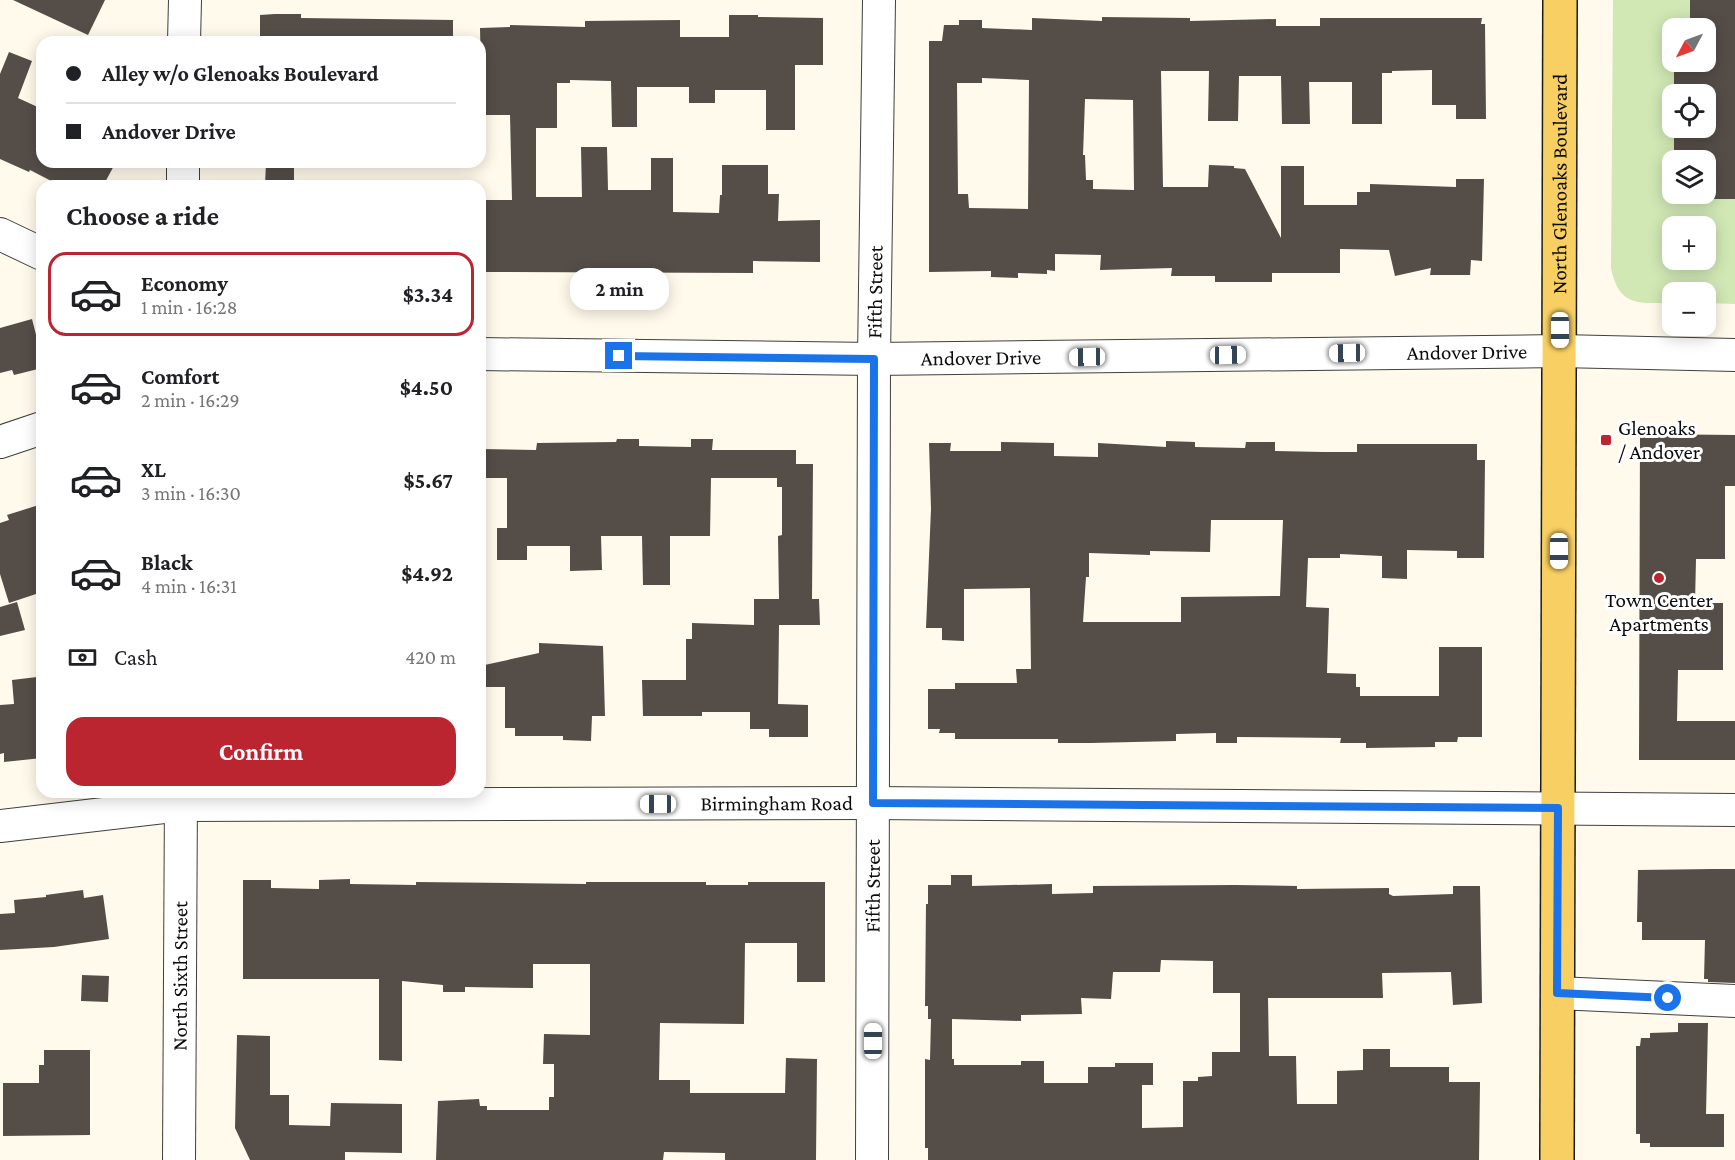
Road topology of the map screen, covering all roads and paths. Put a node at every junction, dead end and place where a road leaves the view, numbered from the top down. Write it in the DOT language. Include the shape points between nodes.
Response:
graph roads {
  1 [pos="185,0"];
  2 [pos="879,0"];
  3 [pos="1560,0"];
  4 [pos="184,36"];
  5 [pos="0,234"];
  6 [pos="36,251"];
  7 [pos="1560,351"];
  8 [pos="486,354"];
  9 [pos="1735,355"];
  10 [pos="874,359"];
  11 [pos="36,430"];
  12 [pos="0,442"];
  13 [pos="181,799"];
  14 [pos="873,803"];
  15 [pos="1558,808"];
  16 [pos="1735,810"];
  17 [pos="0,826"];
  18 [pos="1557,993"];
  19 [pos="1735,1001"];
  20 [pos="179,1160"];
  21 [pos="872,1160"];
  22 [pos="1557,1160"];
  1 -- 4 [label="street"];
  2 -- 10 [label="street, Fifth Street"];
  3 -- 7 [label="main road, North Glenoaks Boulevard"];
  5 -- 6 [label="street"];
  7 -- 9 [label="street, Andover Drive"];
  7 -- 10 [label="street, Andover Drive"];
  7 -- 15 [label="main road, North Glenoaks Boulevard"];
  8 -- 10 [label="street, Andover Drive"];
  10 -- 14 [label="street, Fifth Street"];
  11 -- 12 [label="street"];
  13 -- 14 [label="street, Birmingham Road"];
  13 -- 17 [label="street, Birmingham Road"];
  13 -- 20 [label="street, North Sixth Street"];
  14 -- 15 [label="street, Birmingham Road"];
  14 -- 21 [label="street, Fifth Street"];
  15 -- 16 [label="street, Birmingham Road"];
  15 -- 18 [label="main road, North Glenoaks Boulevard"];
  18 -- 19 [label="street"];
  18 -- 22 [label="main road, North Glenoaks Boulevard"];
}
